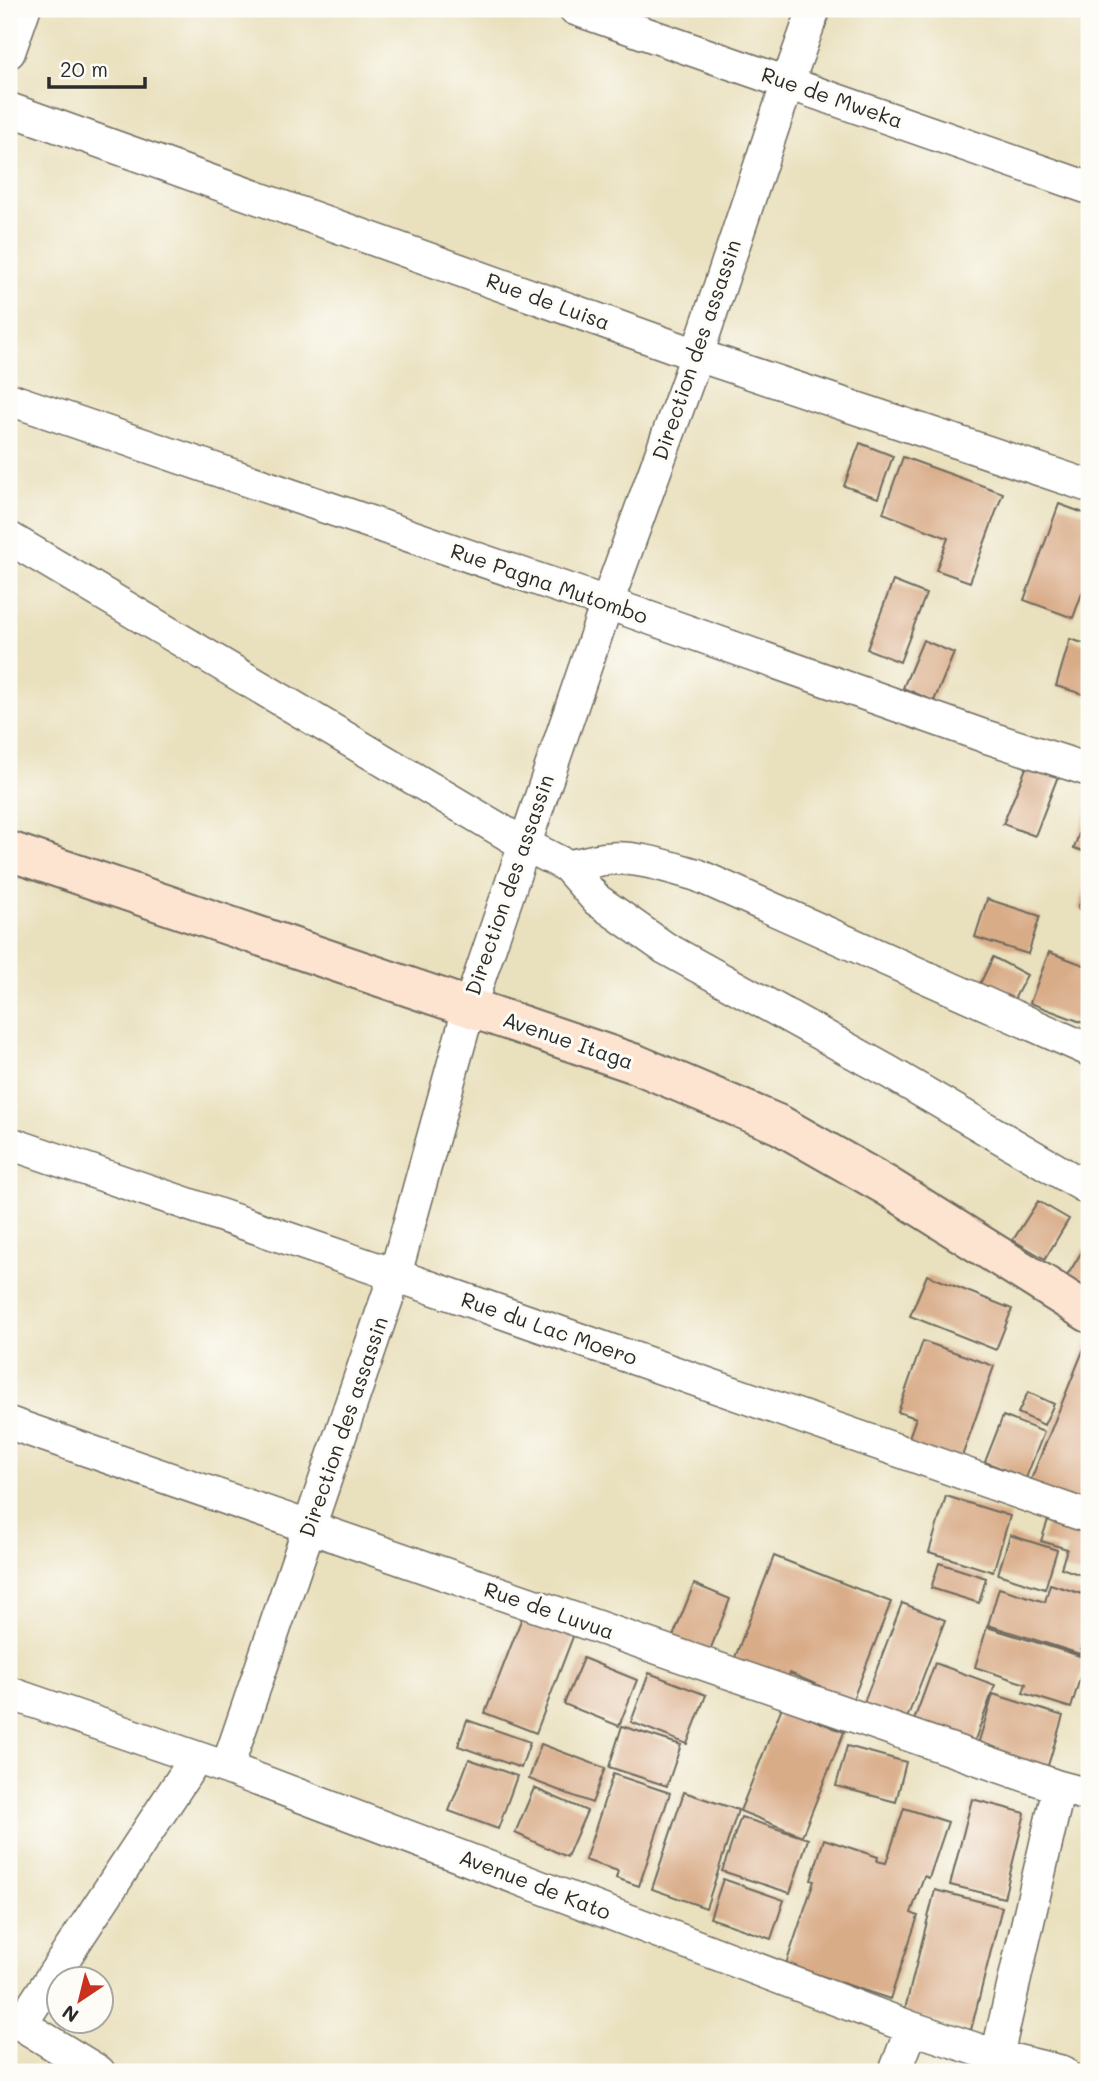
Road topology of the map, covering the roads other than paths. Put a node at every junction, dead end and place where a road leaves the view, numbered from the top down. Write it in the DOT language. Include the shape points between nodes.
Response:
graph roads {
  1 [pos="24,9"];
  2 [pos="575,9"];
  3 [pos="814,9"];
  4 [pos="9,52"];
  5 [pos="788,82"];
  6 [pos="9,109"];
  7 [pos="1089,188"];
  8 [pos="698,355"];
  9 [pos="9,399"];
  10 [pos="1089,486"];
  11 [pos="9,538"];
  12 [pos="607,604"];
  13 [pos="1089,769"];
  14 [pos="524,844"];
  15 [pos="9,851"];
  16 [pos="568,866"];
  17 [pos="469,1008"];
  18 [pos="1089,1050"];
  19 [pos="9,1143"];
  20 [pos="1089,1189"];
  21 [pos="395,1275"];
  22 [pos="1089,1313"];
  23 [pos="9,1423"];
  24 [pos="1089,1517"];
  25 [pos="310,1528"];
  26 [pos="9,1693"];
  27 [pos="196,1758"];
  28 [pos="227,1768"];
  29 [pos="1081,1789"];
  30 [pos="15,2020"];
  31 [pos="912,2028"];
  32 [pos="997,2056"];
  33 [pos="99,2072"];
  34 [pos="895,2072"];
  35 [pos="1063,2072"];
  1 -- 4 [label="street"];
  2 -- 5 [label="street, Rue de Mweka"];
  3 -- 5 [label="street, Direction des assassin"];
  5 -- 7 [label="street, Rue de Mweka"];
  5 -- 8 [label="street, Direction des assassin"];
  6 -- 8 [label="street, Rue de Luisa"];
  8 -- 10 [label="street, Rue de Luisa"];
  8 -- 12 [label="street, Direction des assassin"];
  9 -- 12 [label="street, Rue Pagna Mutombo"];
  11 -- 14 [label="street"];
  12 -- 13 [label="street, Rue Pagna Mutombo"];
  12 -- 14 [label="street, Direction des assassin"];
  14 -- 16 [label="street"];
  14 -- 17 [label="street, Direction des assassin"];
  15 -- 17 [label="street, Avenue Itaga"];
  16 -- 18 [label="street" via="618,859 654,862 696,875"];
  16 -- 20 [label="street" via="597,900 665,948"];
  17 -- 21 [label="street, Direction des assassin"];
  17 -- 22 [label="street, Avenue Itaga" via="636,1063 780,1125 887,1186"];
  19 -- 21 [label="street, Rue du Lac Moero"];
  21 -- 24 [label="street, Rue du Lac Moero"];
  21 -- 25 [label="street, Direction des assassin"];
  23 -- 25 [label="street, Rue de Luvua"];
  25 -- 28 [label="street, Direction des assassin"];
  25 -- 29 [label="street, Rue de Luvua"];
  26 -- 27 [label="street, Avenue de Kato"];
  27 -- 28 [label="street, Avenue de Kato"];
  27 -- 30 [label="street"];
  28 -- 31 [label="street, Avenue de Kato"];
  29 -- 32 [label="street"];
  30 -- 33 [label="street"];
  31 -- 32 [label="street, Avenue de Kato"];
  31 -- 34 [label="street"];
  32 -- 35 [label="street, Avenue de Kato"];
}
